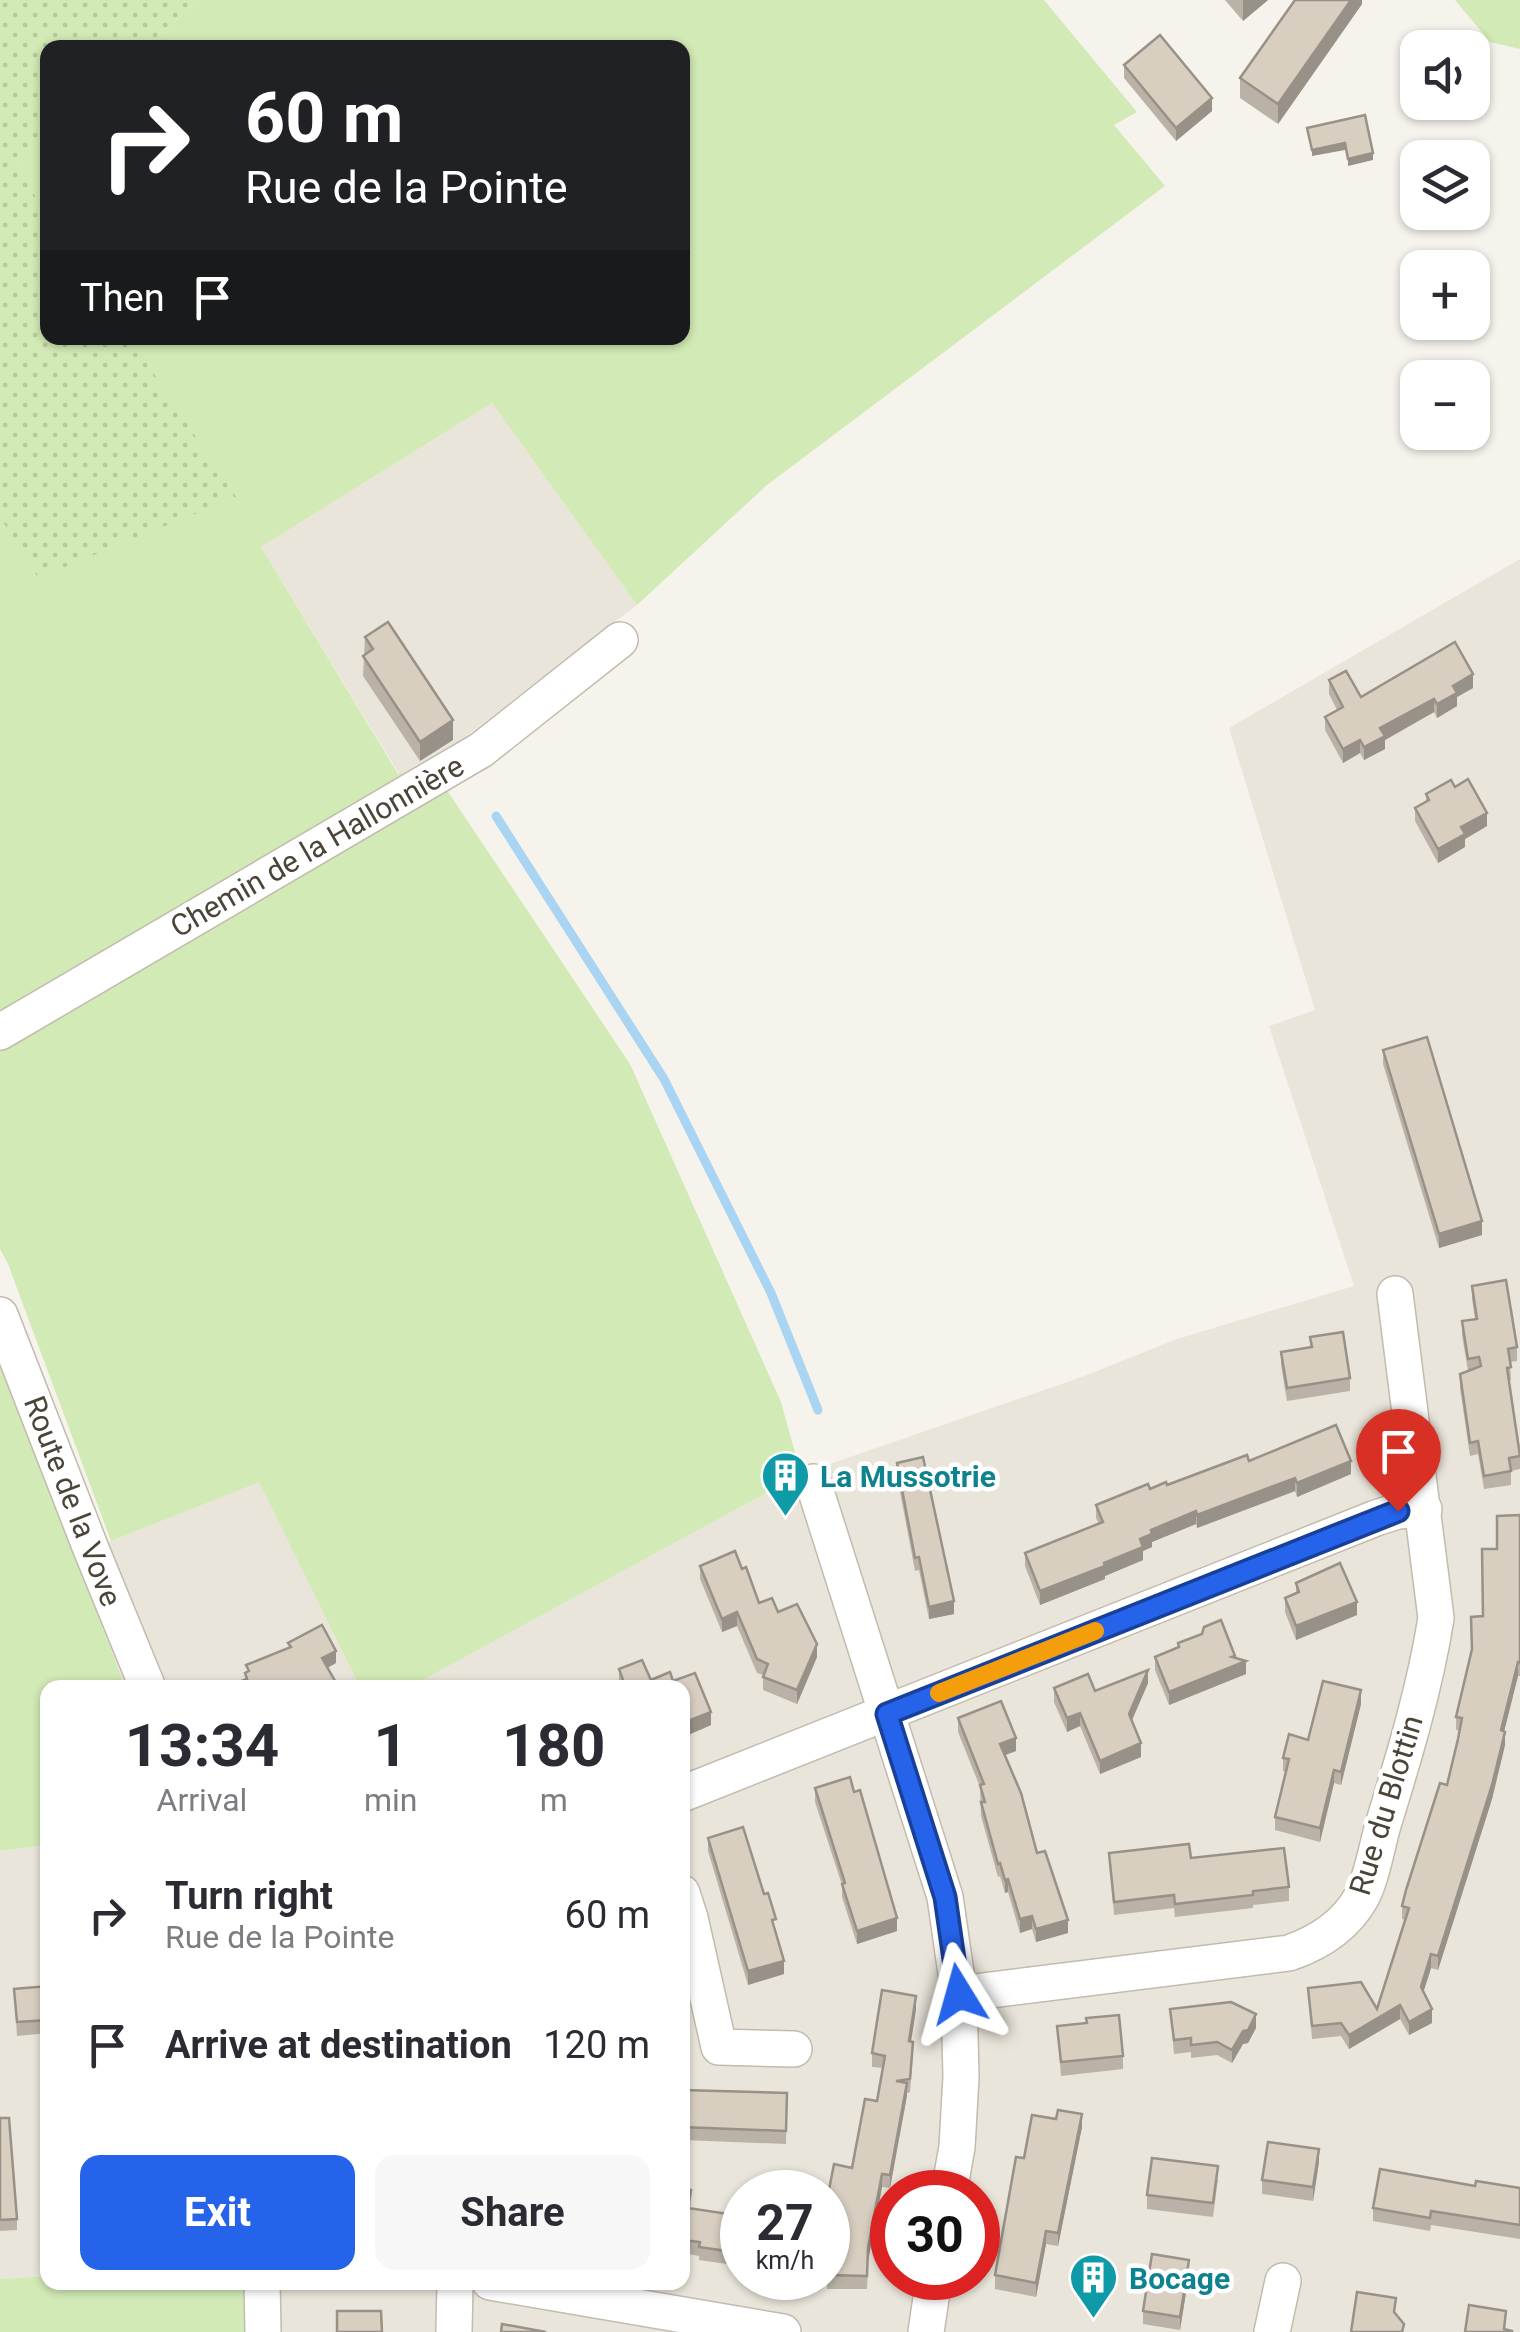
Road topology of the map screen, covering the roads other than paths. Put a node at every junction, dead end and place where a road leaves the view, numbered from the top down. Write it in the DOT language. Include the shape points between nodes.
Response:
graph roads {
  1 [pos="620,640"];
  2 [pos="0,1032"];
  3 [pos="1394,1294"];
  4 [pos="0,1315"];
  5 [pos="813,1482"];
  6 [pos="1424,1509"];
  7 [pos="145,1680"];
  8 [pos="887,1714"];
  9 [pos="690,1791"];
  10 [pos="690,1918"];
  11 [pos="959,1994"];
  12 [pos="794,2049"];
  13 [pos="953,2170"];
  14 [pos="1283,2281"];
  15 [pos="262,2290"];
  16 [pos="456,2290"];
  17 [pos="537,2290"];
  18 [pos="931,2300"];
  19 [pos="263,2332"];
  20 [pos="454,2332"];
  21 [pos="783,2332"];
  22 [pos="926,2332"];
  23 [pos="1272,2332"];
  1 -- 2 [label="street, Chemin de la Hallonnière" via="481,750"];
  3 -- 6 [label="street, Rue du Blottin"];
  4 -- 7 [label="street, Route de la Vove"];
  5 -- 8 [label="street"];
  6 -- 8 [label="street" via="1376,1518"];
  6 -- 11 [label="street, Rue du Blottin" via="1436,1618 1430,1656 1362,1897 1341,1924 1290,1952"];
  8 -- 9 [label="street"];
  8 -- 11 [label="street" via="945,1897"];
  10 -- 12 [label="street" via="719,2047"];
  11 -- 13 [label="street"];
  14 -- 23 [label="street"];
  15 -- 19 [label="street"];
  16 -- 20 [label="street"];
  17 -- 21 [label="street"];
  18 -- 22 [label="street"];
}
